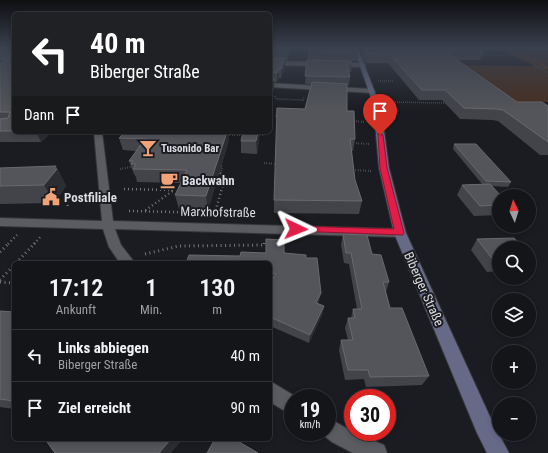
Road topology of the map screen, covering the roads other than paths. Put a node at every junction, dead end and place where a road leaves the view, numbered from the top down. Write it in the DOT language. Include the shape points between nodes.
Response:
graph roads {
  1 [pos="364,69"];
  2 [pos="272,84"];
  3 [pos="372,91"];
  4 [pos="98,134"];
  5 [pos="0,222"];
  6 [pos="108,226"];
  7 [pos="400,233"];
  8 [pos="126,261"];
  9 [pos="272,393"];
  10 [pos="284,401"];
  11 [pos="336,433"];
  12 [pos="376,453"];
  13 [pos="498,453"];
  1 -- 3 [label="main road, Biberger Straße"];
  2 -- 3 [label="street"];
  3 -- 7 [label="main road, Biberger Straße" via="379,123 384,172"];
  4 -- 6 [label="street"];
  5 -- 6 [label="street, Marxhofstraße"];
  6 -- 7 [label="street, Marxhofstraße"];
  6 -- 8 [label="street" via="115,247"];
  7 -- 13 [label="main road, Biberger Straße"];
  9 -- 10 [label="street"];
  11 -- 12 [label="street"];
}
